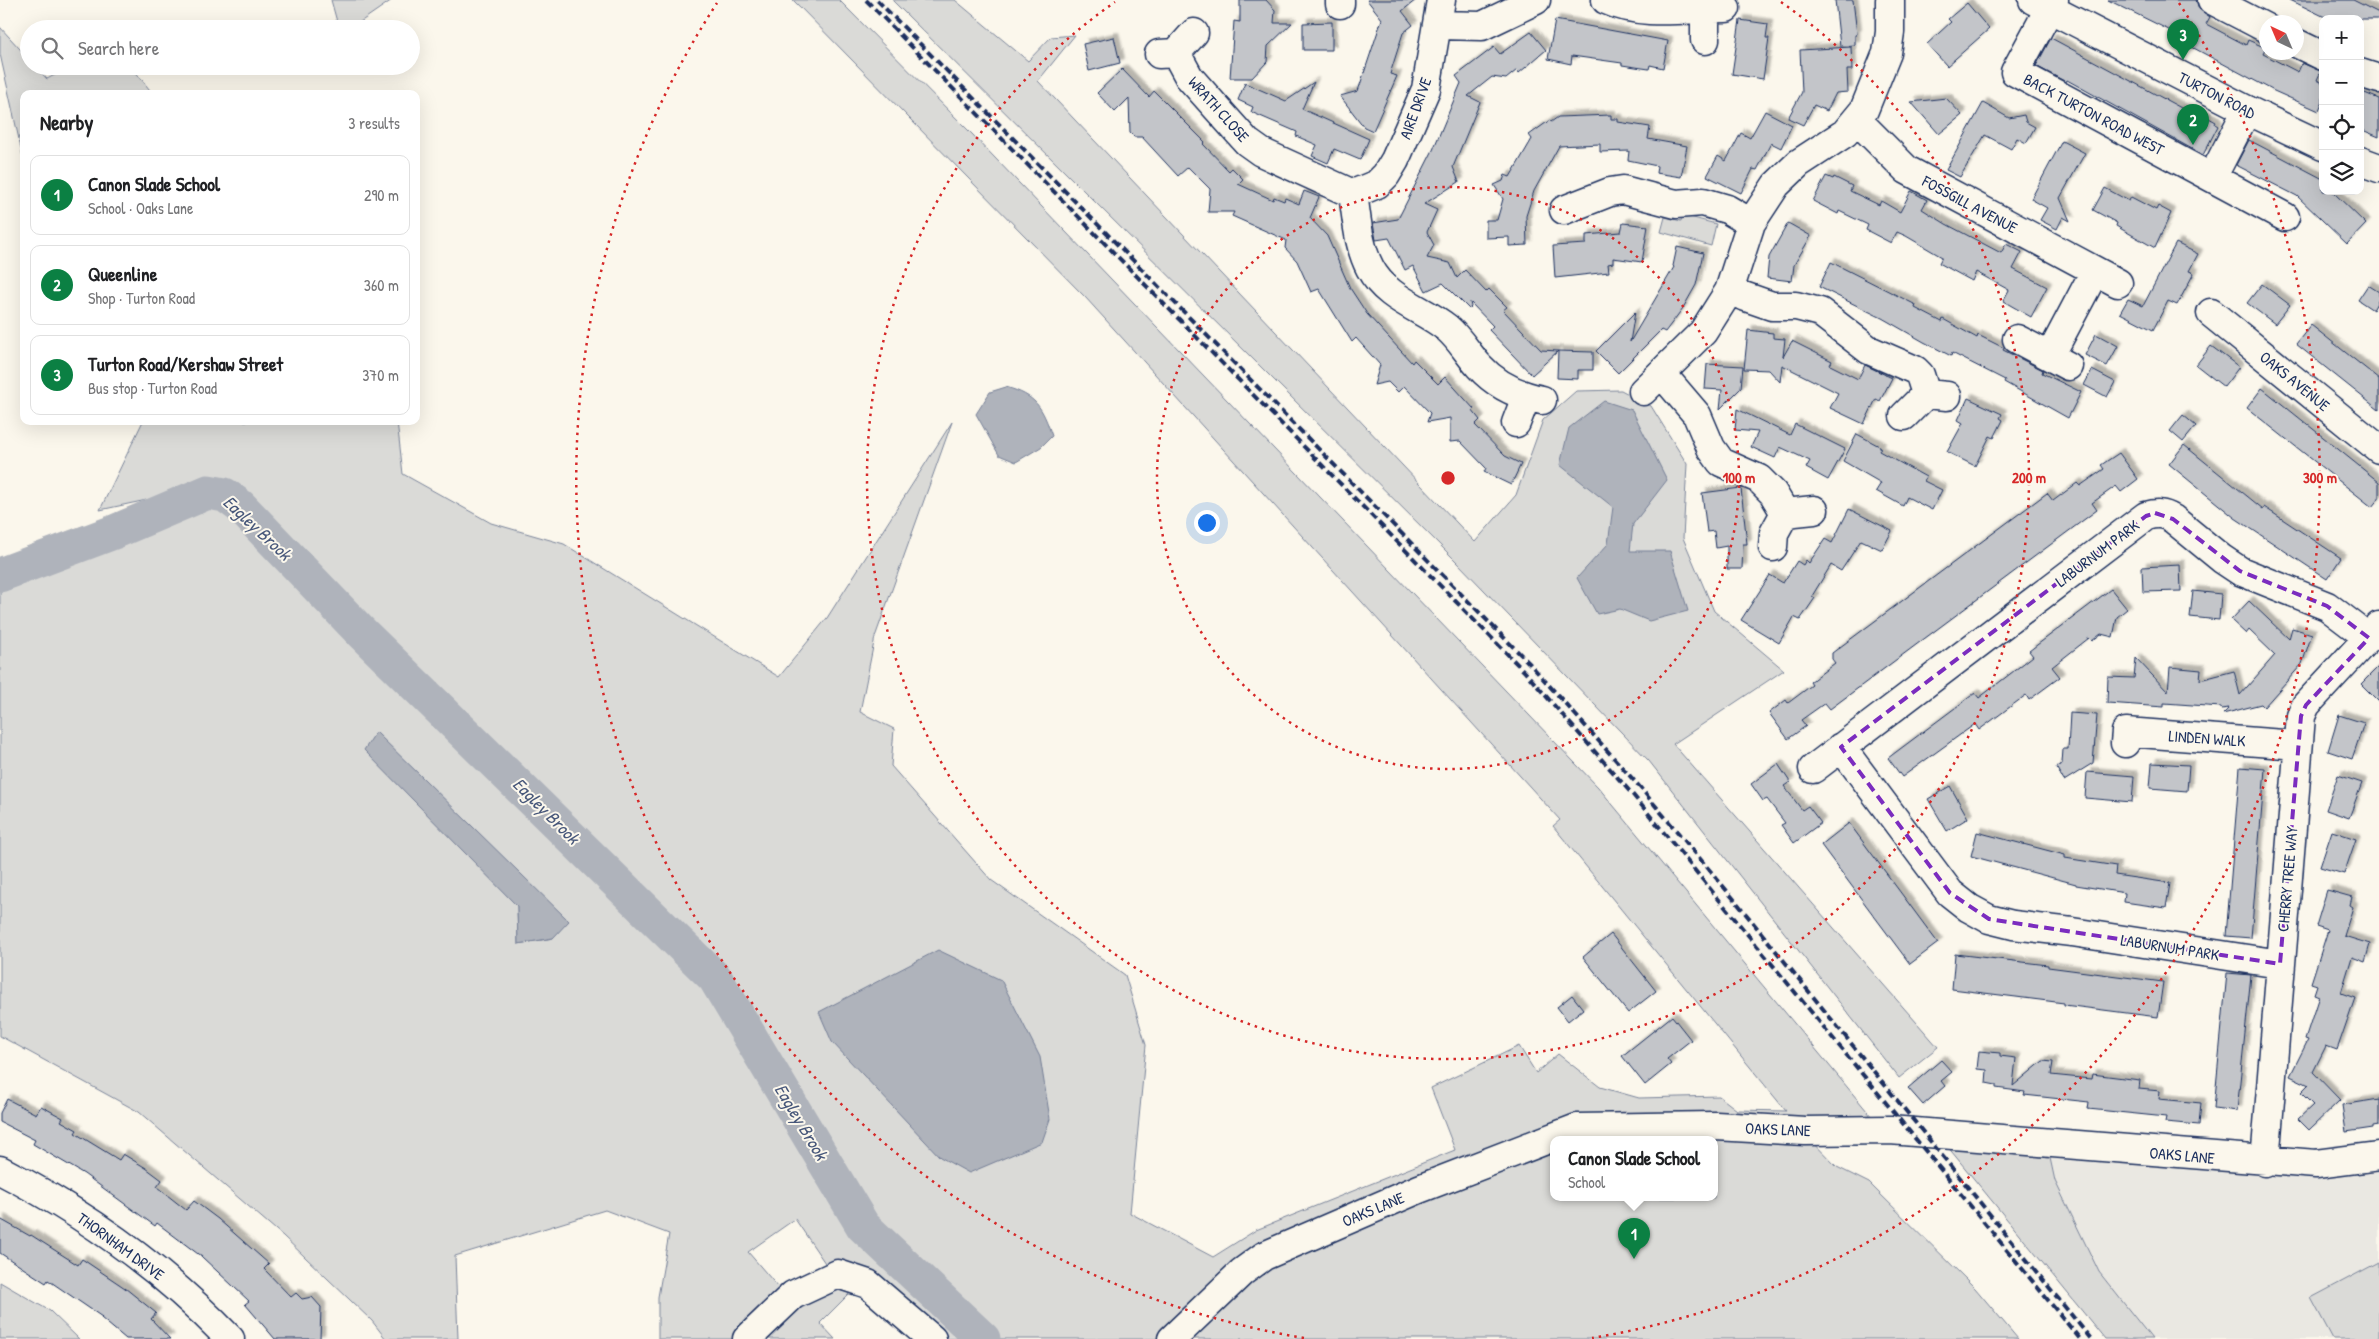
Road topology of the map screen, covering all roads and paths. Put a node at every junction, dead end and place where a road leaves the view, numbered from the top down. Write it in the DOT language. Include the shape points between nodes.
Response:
graph roads {
  1 [pos="1536,0"];
  2 [pos="1606,0"];
  3 [pos="1890,0"];
  4 [pos="2212,0"];
  5 [pos="2046,2"];
  6 [pos="1439,12"];
  7 [pos="2259,24"];
  8 [pos="1194,33"];
  9 [pos="1706,40"];
  10 [pos="2304,47"];
  11 [pos="2319,54"];
  12 [pos="2364,74"];
  13 [pos="2379,79"];
  14 [pos="2246,110"];
  15 [pos="1857,120"];
  16 [pos="2319,144"];
  17 [pos="2364,162"];
  18 [pos="2379,168"];
  19 [pos="2213,176"];
  20 [pos="1353,194"];
  21 [pos="1564,210"];
  22 [pos="2285,217"];
  23 [pos="1750,223"];
  24 [pos="1729,291"];
  25 [pos="2211,312"];
  26 [pos="2017,339"];
  27 [pos="1904,416"];
  28 [pos="1516,423"];
  29 [pos="2379,449"];
  30 [pos="1814,510"];
  31 [pos="1785,514"];
  32 [pos="1773,547"];
  33 [pos="2374,632"];
  34 [pos="2125,743"];
  35 [pos="2298,745"];
  36 [pos="1841,747"];
  37 [pos="1813,769"];
  38 [pos="2280,964"];
  39 [pos="1556,1136"];
  40 [pos="1550,1138"];
  41 [pos="2379,1156"];
  42 [pos="2265,1162"];
  43 [pos="0,1170"];
  44 [pos="230,1339"];
  45 [pos="747,1339"];
  46 [pos="932,1339"];
  47 [pos="1172,1339"];
  1 -- 6 [label="street" via="1482,26"];
  2 -- 9 [label="street" via="1621,7 1652,10 1715,8"];
  3 -- 15 [label="street" via="1887,53"];
  4 -- 7 [label="street"];
  5 -- 14 [label="street, TURTON ROAD"];
  5 -- 19 [label="street, BACK TURTON ROAD WEST" via="2015,72"];
  6 -- 20 [label="street, AIRE DRIVE" via="1426,89 1395,160 1377,184"];
  8 -- 20 [label="street, WRATH CLOSE" via="1166,54 1247,142 1261,152"];
  10 -- 11 [label="street"];
  12 -- 13 [label="street"];
  14 -- 16 [label="street, TURTON ROAD"];
  14 -- 19 [label="street"];
  15 -- 23 [label="street" via="1845,133 1787,173"];
  15 -- 26 [label="street, FOSSGILL AVENUE" via="1907,170 2107,277 2059,361"];
  17 -- 18 [label="street"];
  19 -- 22 [label="street, BACK TURTON ROAD WEST"];
  20 -- 28 [label="street" via="1360,241 1370,269 1384,288 1402,303 1448,329 1492,378 1534,399"];
  21 -- 23 [label="street" via="1589,191 1623,190 1676,204 1702,202 1727,209"];
  23 -- 24 [label="street"];
  24 -- 27 [label="street" via="1772,306 1796,306 1820,312 1869,350 1915,370 1937,395"];
  24 -- 31 [label="street" via="1703,332 1652,382 1697,415 1711,448 1721,462 1759,479 1773,493"];
  25 -- 29 [label="street, OAKS AVENUE"];
  30 -- 31 [label="street"];
  31 -- 32 [label="street" via="1774,533"];
  33 -- 35 [label="street, CHERRY TREE WAY" via="2306,705 2301,716"];
  33 -- 36 [label="street, LABURNUM PARK" via="2327,606 2240,571 2165,514 2155,513 2146,516"];
  34 -- 35 [label="street, LINDEN WALK" via="2126,732"];
  35 -- 38 [label="street, CHERRY TREE WAY"];
  36 -- 37 [label="street, LABURNUM PARK"];
  36 -- 38 [label="street, LABURNUM PARK" via="1950,892 1989,919 2013,926"];
  38 -- 42 [label="street, CHERRY TREE WAY"];
  39 -- 42 [label="street, OAKS LANE" via="1577,1128 1716,1126 1890,1130"];
  40 -- 47 [label="street, OAKS LANE" via="1418,1189 1264,1256 1242,1272"];
  41 -- 42 [label="street, OAKS LANE" via="2316,1164"];
  43 -- 44 [label="street, THORNHAM DRIVE" via="92,1222 141,1258 187,1296"];
  45 -- 46 [label="street" via="793,1295 838,1274 868,1284"];
}
